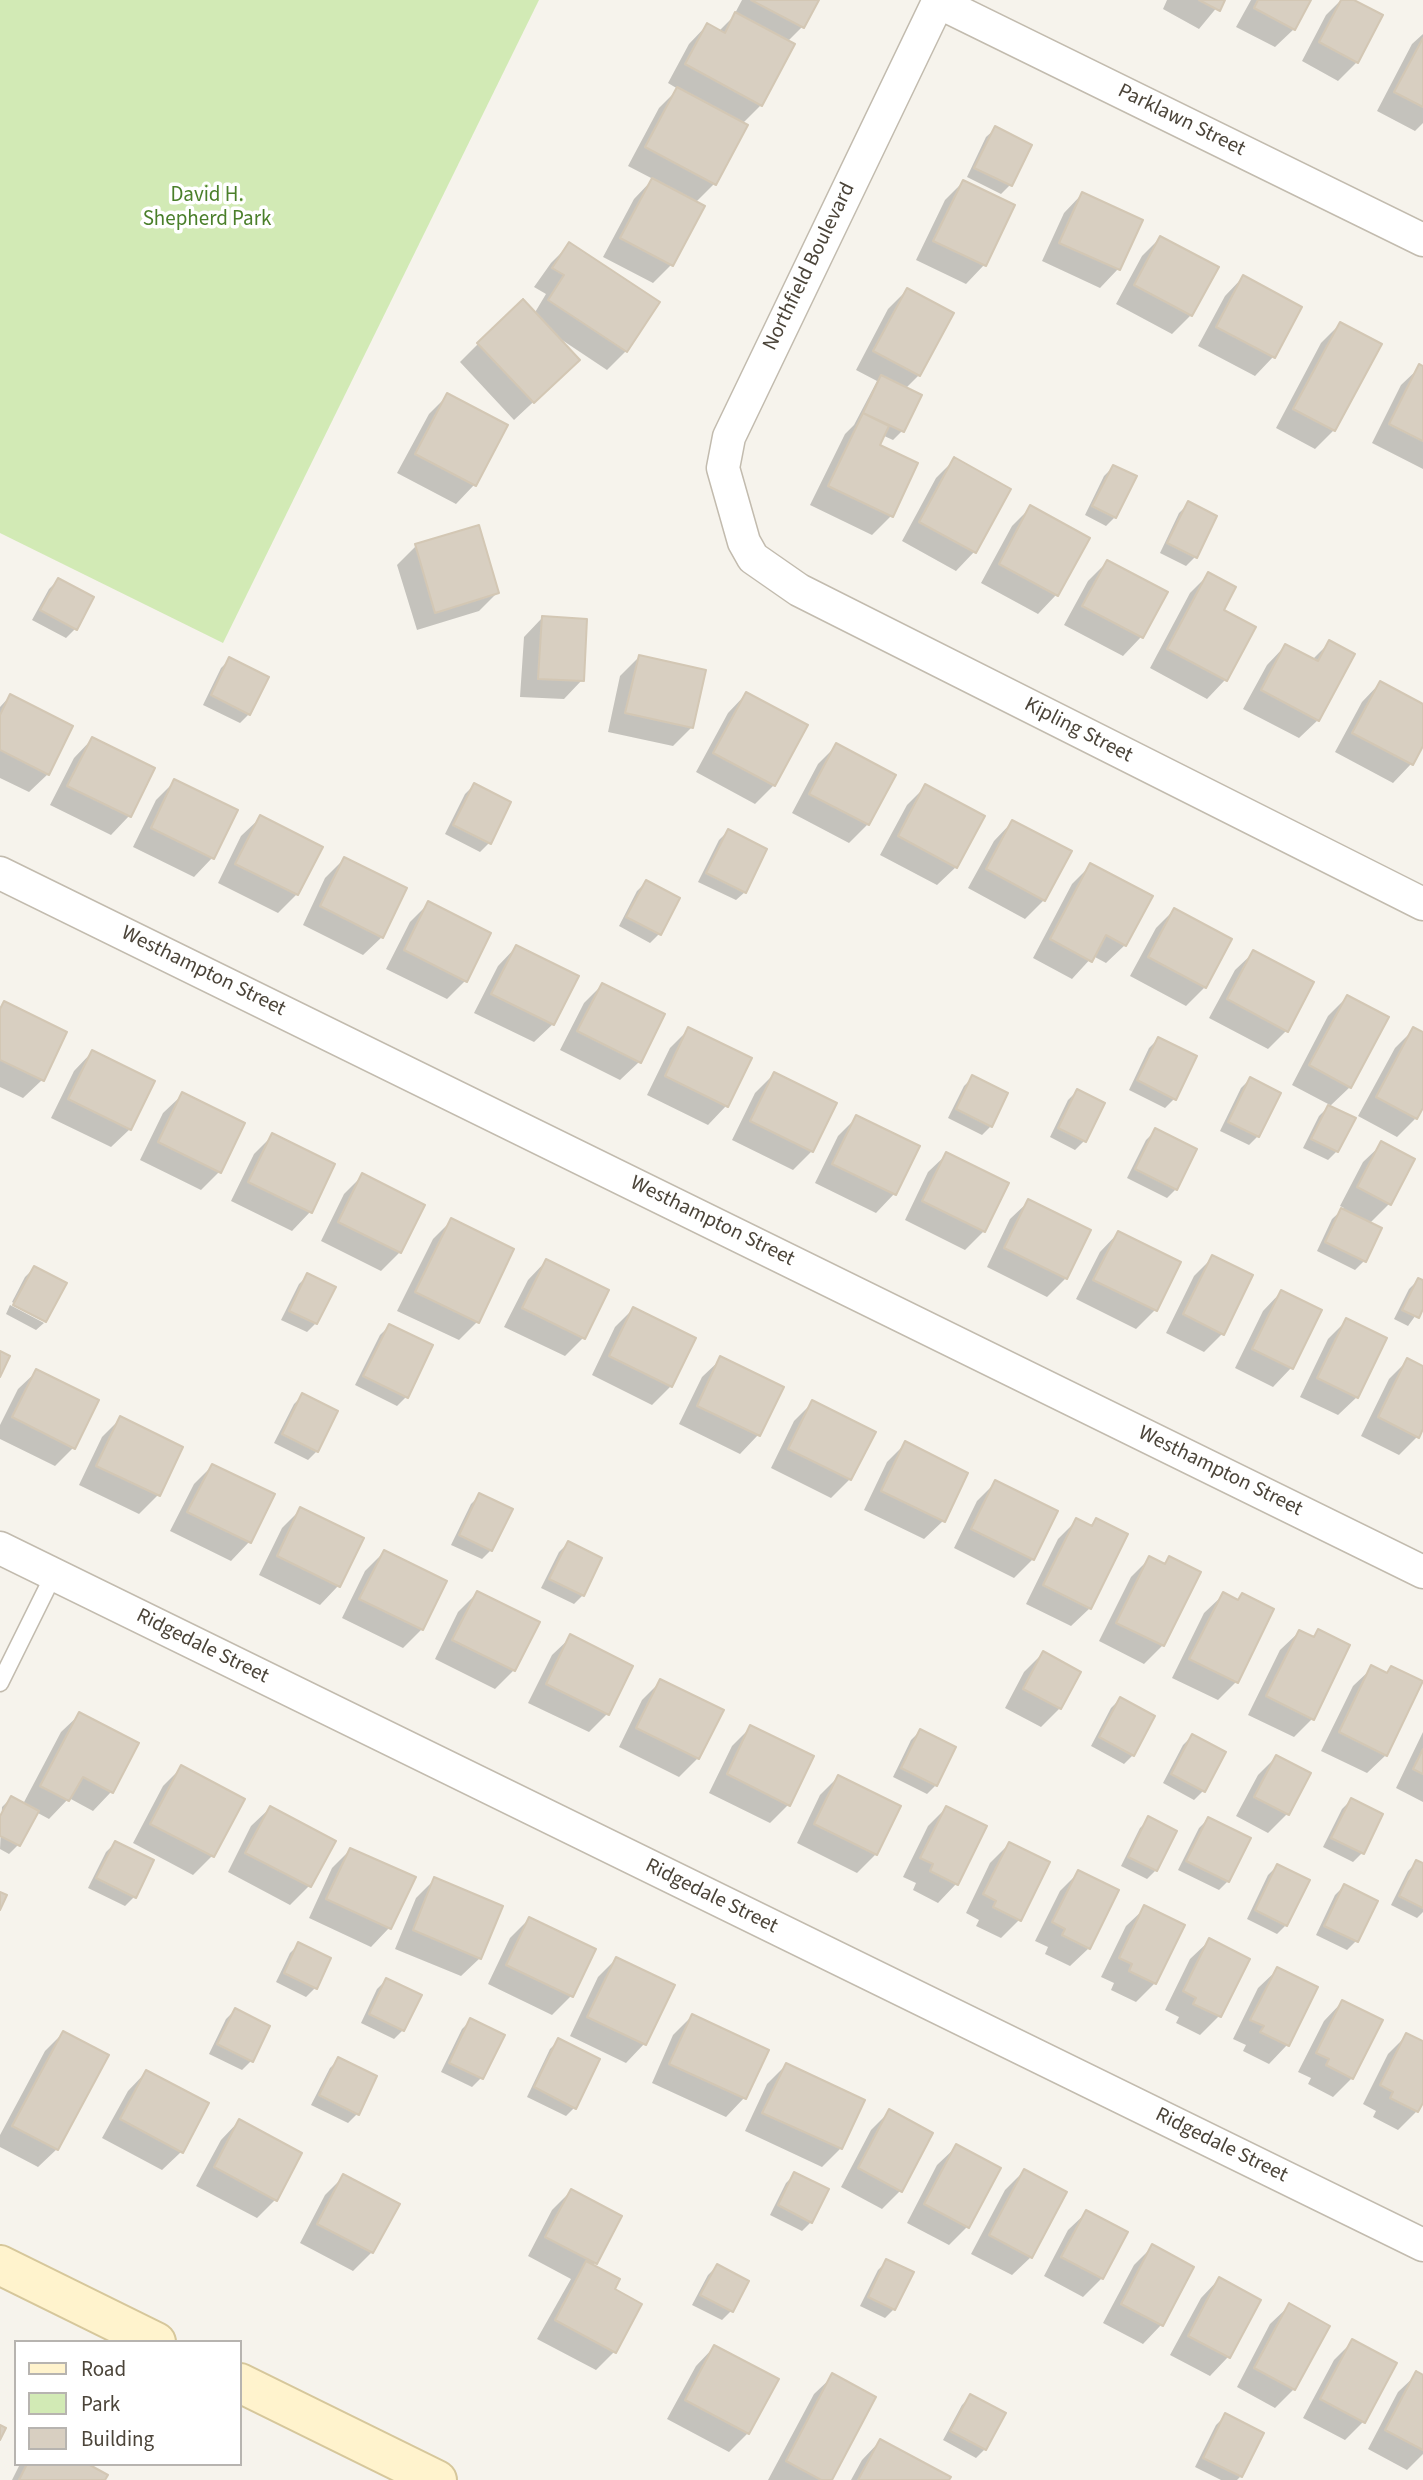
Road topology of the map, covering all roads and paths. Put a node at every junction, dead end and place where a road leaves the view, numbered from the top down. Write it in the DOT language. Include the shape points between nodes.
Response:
graph roads {
  1 [pos="939,1"];
  2 [pos="1423,240"];
  3 [pos="744,542"];
  4 [pos="0,873"];
  5 [pos="1423,904"];
  6 [pos="0,1548"];
  7 [pos="1423,1572"];
  8 [pos="54,1574"];
  9 [pos="0,1683"];
  10 [pos="1423,2245"];
  11 [pos="0,2265"];
  12 [pos="152,2340"];
  13 [pos="242,2384"];
  14 [pos="437,2480"];
  1 -- 2 [label="street, Parklawn Street"];
  1 -- 3 [label="street, Northfield Boulevard" via="729,437 723,468"];
  3 -- 5 [label="street, Kipling Street" via="753,558 799,590"];
  4 -- 7 [label="street, Westhampton Street"];
  6 -- 8 [label="street, Ridgedale Street"];
  8 -- 9 [label="lane"];
  8 -- 10 [label="street, Ridgedale Street"];
  11 -- 12 [label="main road"];
  13 -- 14 [label="main road"];
}
